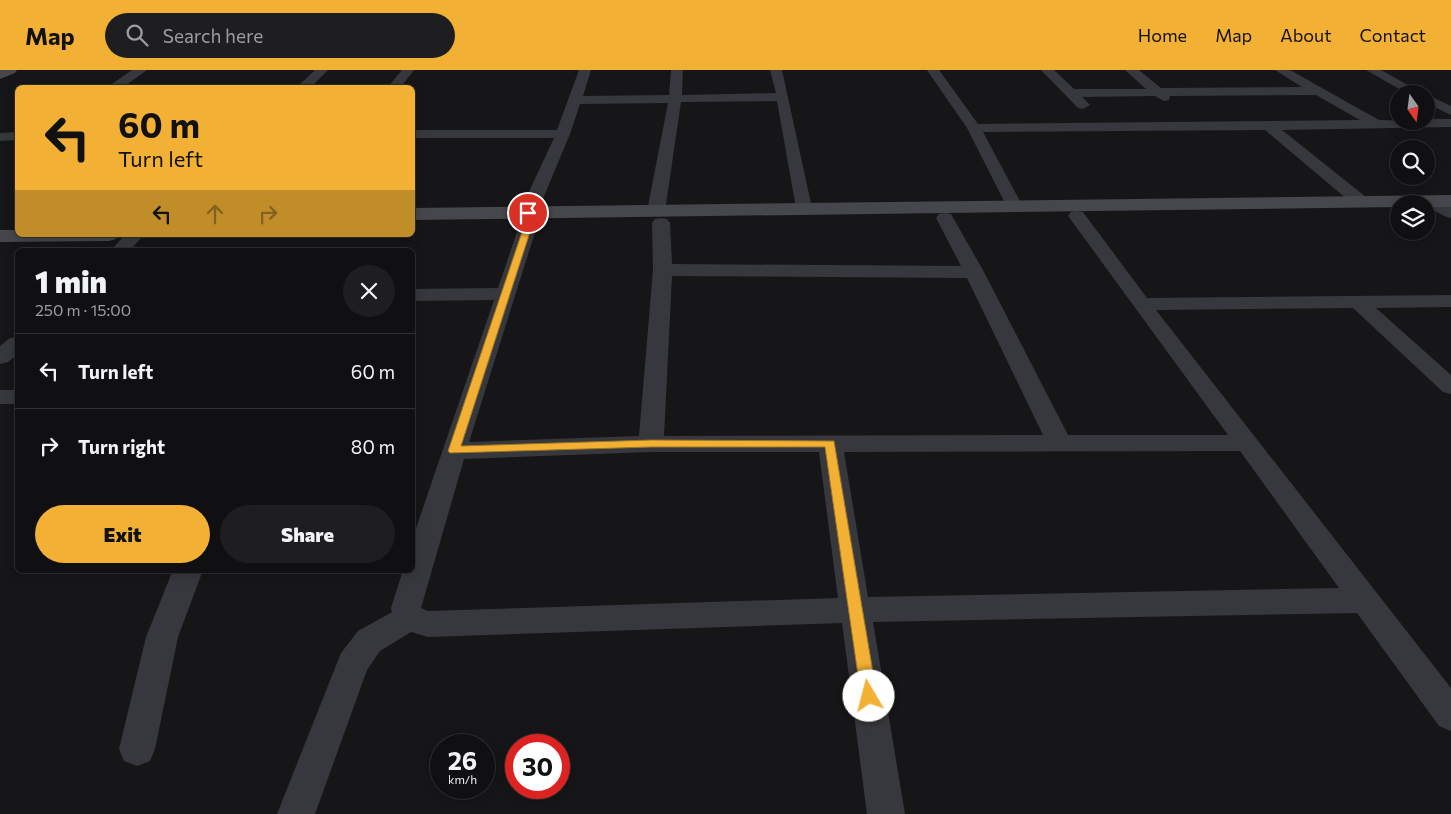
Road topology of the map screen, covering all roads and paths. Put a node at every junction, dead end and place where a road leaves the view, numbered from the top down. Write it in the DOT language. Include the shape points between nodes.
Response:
graph roads {
  1 [pos="10,70"];
  2 [pos="141,70"];
  3 [pos="322,70"];
  4 [pos="408,70"];
  5 [pos="584,70"];
  6 [pos="677,70"];
  7 [pos="776,70"];
  8 [pos="933,70"];
  9 [pos="1047,70"];
  10 [pos="1131,70"];
  11 [pos="1281,70"];
  12 [pos="1372,70"];
  13 [pos="0,75"];
  14 [pos="117,85"];
  15 [pos="305,85"];
  16 [pos="396,85"];
  17 [pos="1401,85"];
  18 [pos="1320,91"];
  19 [pos="1158,92"];
  20 [pos="1071,93"];
  21 [pos="784,97"];
  22 [pos="675,99"];
  23 [pos="574,100"];
  24 [pos="1435,103"];
  25 [pos="1172,104"];
  26 [pos="1451,111"];
  27 [pos="1185,116"];
  28 [pos="1451,123"];
  29 [pos="1378,126"];
  30 [pos="1270,127"];
  31 [pos="974,128"];
  32 [pos="1107,128"];
  33 [pos="1199,128"];
  34 [pos="415,134"];
  35 [pos="563,134"];
  36 [pos="15,136"];
  37 [pos="0,137"];
  38 [pos="1451,200"];
  39 [pos="1360,202"];
  40 [pos="1014,205"];
  41 [pos="1390,205"];
  42 [pos="1435,206"];
  43 [pos="804,208"];
  44 [pos="1435,210"];
  45 [pos="415,214"];
  46 [pos="1451,215"];
  47 [pos="1077,216"];
  48 [pos="1390,216"];
  49 [pos="659,217"];
  50 [pos="0,218"];
  51 [pos="15,218"];
  52 [pos="945,218"];
  53 [pos="528,219"];
  54 [pos="415,226"];
  55 [pos="0,236"];
  56 [pos="15,236"];
  57 [pos="133,237"];
  58 [pos="122,248"];
  59 [pos="663,270"];
  60 [pos="974,272"];
  61 [pos="506,294"];
  62 [pos="415,295"];
  63 [pos="1358,302"];
  64 [pos="1451,302"];
  65 [pos="1141,304"];
  66 [pos="15,345"];
  67 [pos="0,357"];
  68 [pos="1451,387"];
  69 [pos="0,397"];
  70 [pos="15,397"];
  71 [pos="830,443"];
  72 [pos="1247,443"];
  73 [pos="651,444"];
  74 [pos="1060,444"];
  75 [pos="454,451"];
  76 [pos="187,573"];
  77 [pos="1365,600"];
  78 [pos="856,610"];
  79 [pos="409,618"];
  80 [pos="1451,715"];
  81 [pos="137,749"];
  82 [pos="296,814"];
  83 [pos="886,814"];
  1 -- 13 [label="street"];
  2 -- 14 [label="street"];
  3 -- 15 [label="street"];
  4 -- 16 [label="street"];
  5 -- 23 [label="street"];
  6 -- 22 [label="street"];
  7 -- 21 [label="street"];
  8 -- 31 [label="street"];
  9 -- 20 [label="street"];
  10 -- 19 [label="street"];
  11 -- 18 [label="street"];
  12 -- 17 [label="street"];
  18 -- 19 [label="street"];
  18 -- 29 [label="street"];
  19 -- 20 [label="street"];
  19 -- 25 [label="street"];
  20 -- 32 [label="street"];
  21 -- 22 [label="street"];
  21 -- 43 [label="street"];
  22 -- 23 [label="street"];
  22 -- 49 [label="street"];
  23 -- 35 [label="street"];
  24 -- 26 [label="street"];
  27 -- 33 [label="street"];
  28 -- 29 [label="street"];
  29 -- 30 [label="street"];
  30 -- 33 [label="street"];
  30 -- 39 [label="street"];
  31 -- 32 [label="street"];
  31 -- 40 [label="street"];
  32 -- 33 [label="street"];
  34 -- 35 [label="street"];
  35 -- 53 [label="street"];
  36 -- 37 [label="street"];
  38 -- 42 [label="street"];
  39 -- 40 [label="street"];
  39 -- 41 [label="street"];
  40 -- 43 [label="street"];
  43 -- 49 [label="street"];
  44 -- 46 [label="street"];
  45 -- 53 [label="street"];
  47 -- 48 [label="street"];
  47 -- 52 [label="street"];
  47 -- 65 [label="street"];
  49 -- 52 [label="street"];
  49 -- 53 [label="street"];
  49 -- 59 [label="street"];
  50 -- 51 [label="street"];
  52 -- 60 [label="street"];
  53 -- 54 [label="street"];
  53 -- 61 [label="street"];
  55 -- 56 [label="street"];
  57 -- 58 [label="street"];
  59 -- 60 [label="street"];
  59 -- 73 [label="street"];
  60 -- 74 [label="street"];
  61 -- 62 [label="street"];
  61 -- 75 [label="street"];
  63 -- 64 [label="street"];
  63 -- 65 [label="street"];
  63 -- 68 [label="street"];
  65 -- 72 [label="street"];
  66 -- 67 [label="street"];
  69 -- 70 [label="street"];
  71 -- 73 [label="street"];
  71 -- 74 [label="street"];
  71 -- 78 [label="street"];
  72 -- 74 [label="street"];
  72 -- 77 [label="street"];
  73 -- 75 [label="street"];
  75 -- 79 [label="street" via="406,608"];
  76 -- 81 [label="street" via="162,637"];
  77 -- 78 [label="street"];
  77 -- 80 [label="street"];
  78 -- 79 [label="street" via="428,624"];
  78 -- 83 [label="street"];
  79 -- 82 [label="street" via="369,641 353,663"];
}
